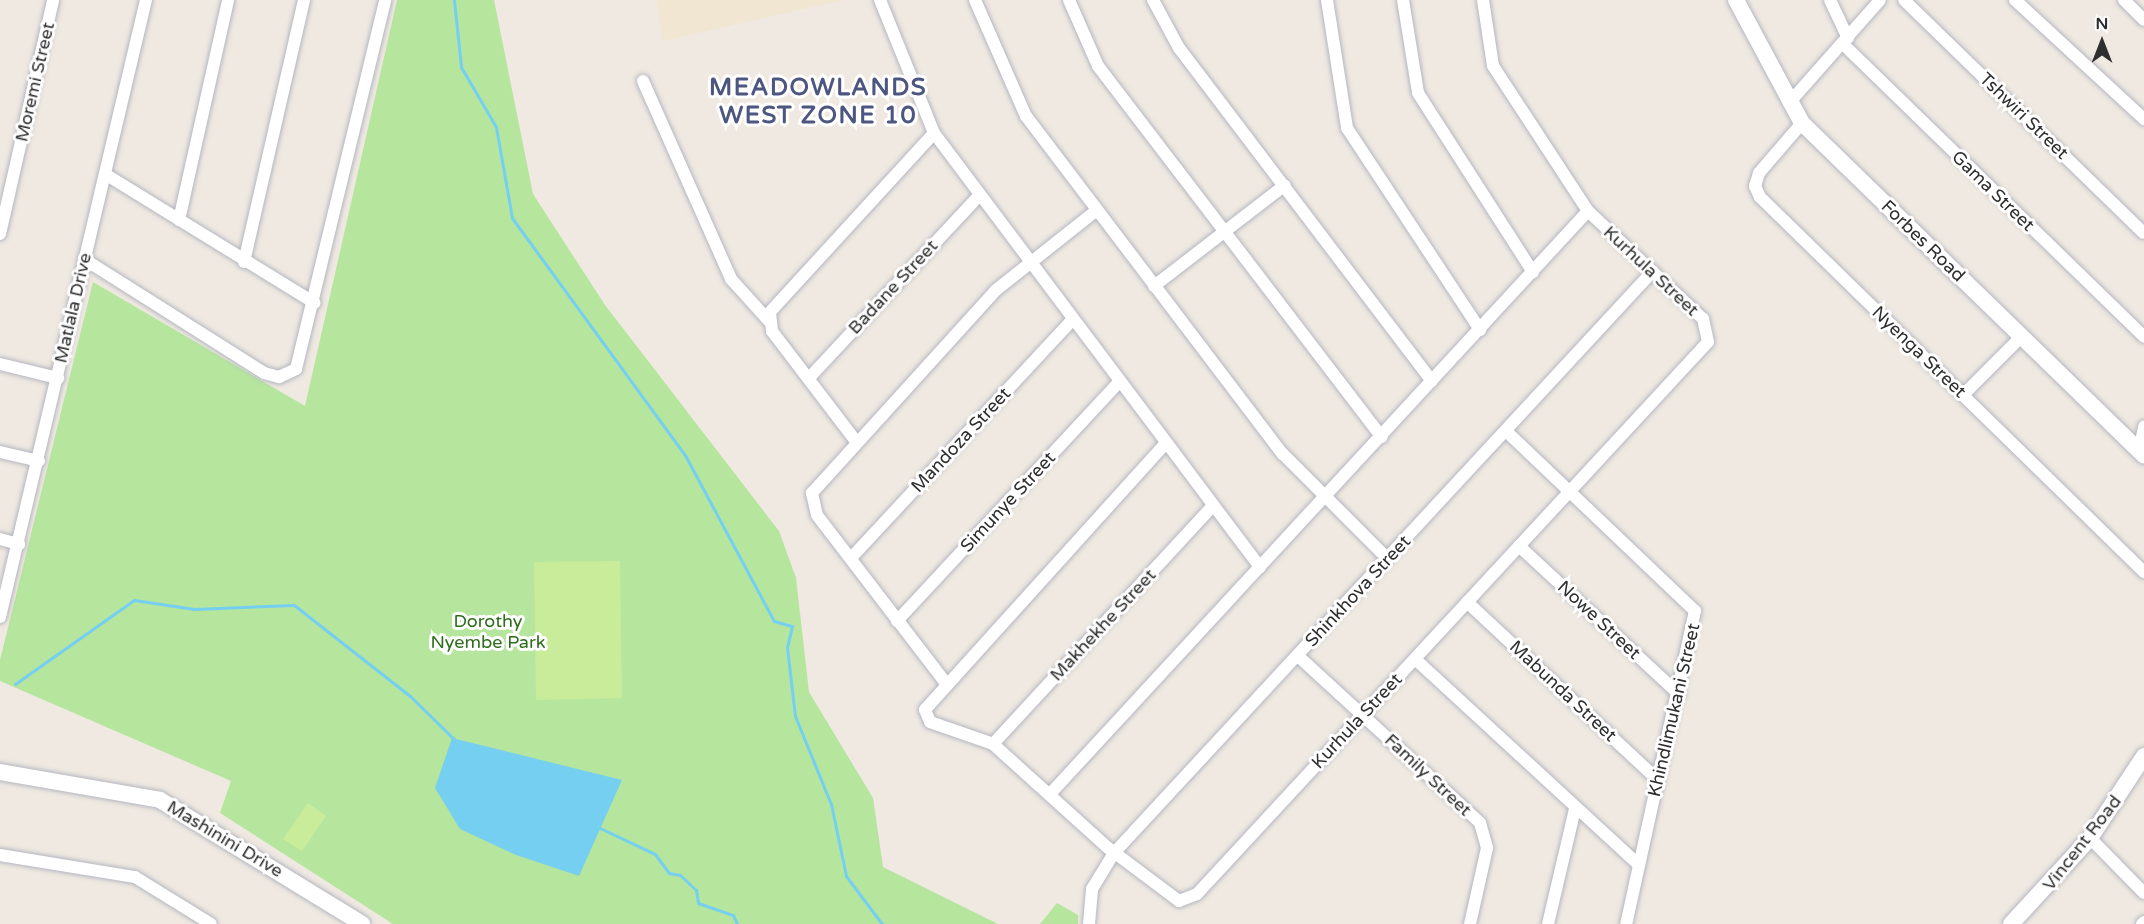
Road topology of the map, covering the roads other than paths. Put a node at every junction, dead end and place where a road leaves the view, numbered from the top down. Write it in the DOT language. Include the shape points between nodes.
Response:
graph roads {
  1 [pos="53,0"];
  2 [pos="146,0"];
  3 [pos="228,0"];
  4 [pos="304,0"];
  5 [pos="385,0"];
  6 [pos="880,0"];
  7 [pos="975,0"];
  8 [pos="1069,0"];
  9 [pos="1153,0"];
  10 [pos="1327,0"];
  11 [pos="1403,0"];
  12 [pos="1483,0"];
  13 [pos="1736,0"];
  14 [pos="1830,0"];
  15 [pos="1880,0"];
  16 [pos="1904,0"];
  17 [pos="2124,0"];
  18 [pos="2022,2"];
  19 [pos="2144,20"];
  20 [pos="1845,41"];
  21 [pos="643,81"];
  22 [pos="1789,103"];
  23 [pos="2144,119"];
  24 [pos="1802,123"];
  25 [pos="934,133"];
  26 [pos="105,174"];
  27 [pos="1285,185"];
  28 [pos="978,197"];
  29 [pos="1097,210"];
  30 [pos="1588,211"];
  31 [pos="179,220"];
  32 [pos="1223,233"];
  33 [pos="2144,233"];
  34 [pos="0,234"];
  35 [pos="84,259"];
  36 [pos="244,262"];
  37 [pos="1027,262"];
  38 [pos="1653,271"];
  39 [pos="1533,272"];
  40 [pos="1154,286"];
  41 [pos="315,303"];
  42 [pos="770,321"];
  43 [pos="1071,321"];
  44 [pos="1480,330"];
  45 [pos="2021,337"];
  46 [pos="2144,338"];
  47 [pos="0,364"];
  48 [pos="58,378"];
  49 [pos="809,378"];
  50 [pos="1432,381"];
  51 [pos="1119,383"];
  52 [pos="1964,395"];
  53 [pos="2144,427"];
  54 [pos="1506,431"];
  55 [pos="1382,437"];
  56 [pos="855,440"];
  57 [pos="1165,444"];
  58 [pos="0,452"];
  59 [pos="2141,454"];
  60 [pos="39,461"];
  61 [pos="1570,491"];
  62 [pos="1323,500"];
  63 [pos="1212,507"];
  64 [pos="0,539"];
  65 [pos="19,544"];
  66 [pos="1519,546"];
  67 [pos="851,558"];
  68 [pos="1388,559"];
  69 [pos="1260,567"];
  70 [pos="2144,572"];
  71 [pos="1467,602"];
  72 [pos="0,616"];
  73 [pos="897,621"];
  74 [pos="1298,656"];
  75 [pos="1415,659"];
  76 [pos="945,682"];
  77 [pos="1679,694"];
  78 [pos="1363,715"];
  79 [pos="993,744"];
  80 [pos="2144,756"];
  81 [pos="2,772"];
  82 [pos="1658,780"];
  83 [pos="1050,794"];
  84 [pos="1575,809"];
  85 [pos="2090,838"];
  86 [pos="1114,853"];
  87 [pos="0,855"];
  88 [pos="1639,865"];
  89 [pos="2144,893"];
  90 [pos="211,924"];
  91 [pos="362,924"];
  92 [pos="1089,924"];
  93 [pos="1470,924"];
  94 [pos="1548,924"];
  95 [pos="1626,924"];
  96 [pos="2011,924"];
  1 -- 34 [label="street, Moremi Street"];
  2 -- 26 [label="street, Matlala Drive"];
  3 -- 31 [label="street"];
  4 -- 36 [label="street"];
  5 -- 41 [label="street"];
  6 -- 25 [label="street"];
  7 -- 29 [label="street" via="1018,102"];
  8 -- 32 [label="street" via="1098,66"];
  9 -- 27 [label="street" via="1179,48"];
  10 -- 44 [label="street" via="1347,128"];
  11 -- 39 [label="street" via="1418,93"];
  12 -- 30 [label="street, Kurhula Street" via="1493,66"];
  13 -- 22 [label="street, Forbes Road"];
  14 -- 20 [label="street, Gama Street"];
  15 -- 20 [label="street"];
  16 -- 33 [label="street, Tshwiri Street"];
  17 -- 19 [label="street"];
  18 -- 23 [label="street"];
  20 -- 22 [label="street"];
  20 -- 46 [label="street, Gama Street"];
  21 -- 42 [label="street" via="731,279"];
  22 -- 24 [label="street, Forbes Road"];
  24 -- 45 [label="street, Forbes Road"];
  24 -- 52 [label="street, Nyenga Street" via="1760,173 1756,191"];
  25 -- 28 [label="street"];
  25 -- 42 [label="street" via="778,300"];
  26 -- 31 [label="street"];
  26 -- 35 [label="street, Matlala Drive"];
  27 -- 32 [label="street"];
  27 -- 50 [label="street"];
  28 -- 37 [label="street"];
  28 -- 49 [label="street, Badane Street"];
  29 -- 37 [label="street"];
  29 -- 40 [label="street"];
  30 -- 38 [label="street, Kurhula Street"];
  30 -- 39 [label="street"];
  31 -- 36 [label="street"];
  32 -- 40 [label="street"];
  32 -- 55 [label="street"];
  35 -- 41 [label="street" via="271,377 287,375 301,363"];
  35 -- 48 [label="street, Matlala Drive"];
  36 -- 41 [label="street"];
  37 -- 43 [label="street"];
  37 -- 56 [label="street"];
  38 -- 54 [label="street, Shinkhova Street"];
  38 -- 61 [label="street, Kurhula Street" via="1703,319 1708,342"];
  39 -- 44 [label="street"];
  40 -- 62 [label="street"];
  42 -- 49 [label="street"];
  43 -- 51 [label="street"];
  43 -- 67 [label="street, Mandoza Street"];
  44 -- 50 [label="street"];
  45 -- 52 [label="street"];
  45 -- 59 [label="street, Forbes Road"];
  47 -- 48 [label="street"];
  48 -- 60 [label="street, Matlala Drive"];
  49 -- 56 [label="street"];
  50 -- 55 [label="street"];
  51 -- 57 [label="street"];
  51 -- 73 [label="street, Simunye Street"];
  52 -- 70 [label="street, Nyenga Street"];
  53 -- 59 [label="street"];
  54 -- 61 [label="street, Khindlimukani Street"];
  54 -- 68 [label="street, Shinkhova Street"];
  55 -- 62 [label="street"];
  56 -- 67 [label="street" via="815,487 811,499"];
  57 -- 63 [label="street"];
  57 -- 76 [label="street, Kurhula Street"];
  58 -- 60 [label="street"];
  60 -- 65 [label="street, Matlala Drive"];
  61 -- 66 [label="street, Kurhula Street"];
  61 -- 77 [label="street, Khindlimukani Street" via="1693,605"];
  62 -- 68 [label="street"];
  62 -- 69 [label="street"];
  63 -- 69 [label="street"];
  63 -- 79 [label="street, Makhekhe Street"];
  64 -- 65 [label="street"];
  65 -- 72 [label="street, Matlala Drive"];
  66 -- 71 [label="street, Kurhula Street"];
  66 -- 77 [label="street, Nowe Street"];
  67 -- 73 [label="street"];
  68 -- 74 [label="street, Shinkhova Street"];
  69 -- 83 [label="street"];
  71 -- 75 [label="street, Kurhula Street"];
  71 -- 82 [label="street, Mabunda Street"];
  73 -- 76 [label="street"];
  74 -- 78 [label="street, Family Street"];
  74 -- 86 [label="street, Shinkhova Street"];
  75 -- 78 [label="street, Kurhula Street"];
  75 -- 84 [label="street"];
  76 -- 79 [label="street, Kurhula Street" via="926,704 927,719"];
  77 -- 82 [label="street, Khindlimukani Street"];
  78 -- 86 [label="street, Kurhula Street" via="1192,897 1173,898"];
  78 -- 93 [label="street, Family Street" via="1486,832"];
  79 -- 83 [label="street, Kurhula Street"];
  80 -- 85 [label="street, Vincent Road"];
  81 -- 91 [label="street, Mashinini Drive" via="160,800"];
  82 -- 88 [label="street, Khindlimukani Street"];
  83 -- 86 [label="street, Kurhula Street"];
  84 -- 88 [label="street"];
  84 -- 94 [label="street"];
  85 -- 89 [label="street"];
  85 -- 96 [label="street, Vincent Road"];
  86 -- 92 [label="street, Shinkhova Street" via="1092,889"];
  87 -- 90 [label="street" via="135,877"];
  88 -- 95 [label="street, Khindlimukani Street"];
}
